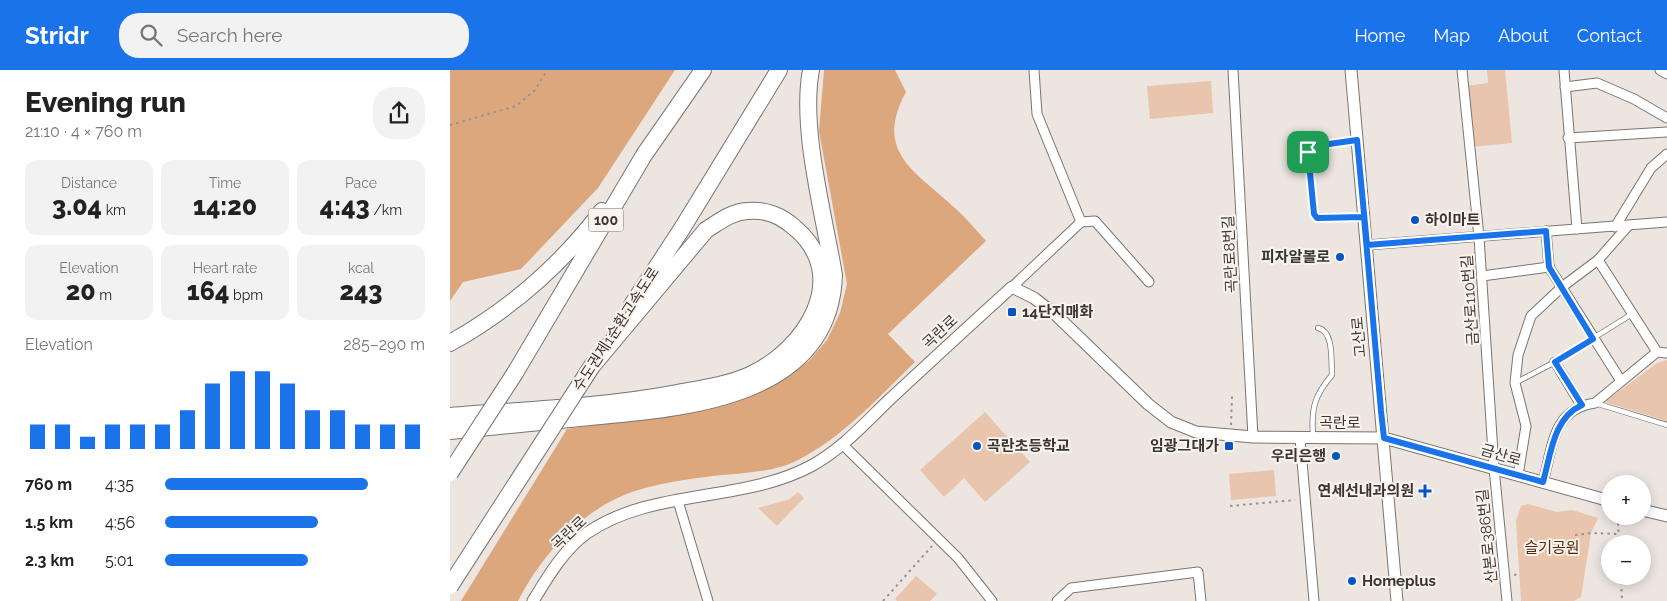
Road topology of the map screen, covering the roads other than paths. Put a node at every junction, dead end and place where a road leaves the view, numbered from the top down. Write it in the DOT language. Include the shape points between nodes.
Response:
graph roads {
  1 [pos="703,70"];
  2 [pos="778,70"];
  3 [pos="811,70"];
  4 [pos="1034,70"];
  5 [pos="1233,70"];
  6 [pos="1351,70"];
  7 [pos="1462,70"];
  8 [pos="1564,70"];
  9 [pos="1660,70"];
  10 [pos="1667,74"];
  11 [pos="1565,86"];
  12 [pos="1667,118"];
  13 [pos="1667,132"];
  14 [pos="1568,138"];
  15 [pos="1357,140"];
  16 [pos="1667,154"];
  17 [pos="644,155"];
  18 [pos="1364,217"];
  19 [pos="1081,222"];
  20 [pos="1667,222"];
  21 [pos="1628,226"];
  22 [pos="1615,227"];
  23 [pos="1577,229"];
  24 [pos="1546,231"];
  25 [pos="1479,237"];
  26 [pos="1367,245"];
  27 [pos="1598,260"];
  28 [pos="1549,267"];
  29 [pos="1482,276"];
  30 [pos="1149,282"];
  31 [pos="1012,287"];
  32 [pos="1562,287"];
  33 [pos="1632,314"];
  34 [pos="1318,328"];
  35 [pos="1593,339"];
  36 [pos="450,343"];
  37 [pos="1657,352"];
  38 [pos="1667,353"];
  39 [pos="1555,362"];
  40 [pos="592,366"];
  41 [pos="1621,381"];
  42 [pos="1515,382"];
  43 [pos="1595,403"];
  44 [pos="1582,405"];
  45 [pos="450,416"];
  46 [pos="1667,425"];
  47 [pos="450,431"];
  48 [pos="1253,437"];
  49 [pos="1300,438"];
  50 [pos="1313,438"];
  51 [pos="1384,438"];
  52 [pos="842,444"];
  53 [pos="1494,468"];
  54 [pos="450,473"];
  55 [pos="1518,475"];
  56 [pos="1543,482"];
  57 [pos="1601,498"];
  58 [pos="678,501"];
  59 [pos="1651,512"];
  60 [pos="1667,516"];
  61 [pos="450,586"];
  62 [pos="533,601"];
  63 [pos="708,601"];
  64 [pos="992,601"];
  65 [pos="1057,601"];
  66 [pos="1201,601"];
  67 [pos="1314,601"];
  68 [pos="1392,601"];
  69 [pos="1397,601"];
  70 [pos="1507,601"];
  1 -- 17 [label="highway, 100"];
  2 -- 40 [label="highway, 수도권제1순환고속도로" via="683,227"];
  3 -- 47 [label="highway" via="809,120 834,275 834,297 815,340 787,368 731,396 710,401 646,412"];
  4 -- 19 [label="street" via="1037,114"];
  5 -- 48 [label="street, 곡란로8번길"];
  6 -- 15 [label="street, 고산로"];
  7 -- 25 [label="street, 금산로110번길"];
  8 -- 11 [label="street"];
  9 -- 10 [label="street"];
  11 -- 12 [label="street" via="1596,82"];
  11 -- 14 [label="street"];
  13 -- 14 [label="street"];
  14 -- 23 [label="street"];
  15 -- 18 [label="street, 고산로"];
  15 -- 18 [label="lane" via="1315,146 1308,152 1317,218"];
  16 -- 22 [label="street" via="1651,168"];
  17 -- 36 [label="highway" via="557,263 512,303"];
  17 -- 54 [label="highway, 100, bridge" via="515,373"];
  18 -- 26 [label="street, 고산로"];
  19 -- 30 [label="street" via="1095,221"];
  19 -- 31 [label="street"];
  20 -- 21 [label="street"];
  21 -- 22 [label="street"];
  21 -- 27 [label="street"];
  22 -- 23 [label="street"];
  23 -- 24 [label="street"];
  24 -- 25 [label="street"];
  24 -- 28 [label="street"];
  25 -- 26 [label="street"];
  25 -- 29 [label="street, 금산로110번길"];
  26 -- 51 [label="street, 고산로"];
  27 -- 32 [label="street"];
  27 -- 33 [label="street"];
  28 -- 29 [label="street"];
  28 -- 32 [label="street"];
  29 -- 53 [label="street, 금산로110번길"];
  31 -- 48 [label="street, 곡란로" via="1034,298 1056,316 1171,422 1196,432"];
  31 -- 52 [label="street, 곡란로"];
  32 -- 35 [label="street"];
  32 -- 42 [label="street" via="1531,316 1518,355"];
  33 -- 35 [label="lane"];
  33 -- 37 [label="street"];
  34 -- 50 [label="lane" via="1329,336 1332,375 1320,390 1311,414"];
  35 -- 39 [label="lane"];
  35 -- 41 [label="street"];
  37 -- 38 [label="street"];
  37 -- 41 [label="street"];
  39 -- 42 [label="lane"];
  39 -- 44 [label="street"];
  40 -- 45 [label="highway" via="706,230 730,215 747,211 766,212 785,218 799,231 819,262 822,283 817,310 805,332 772,362 749,375 643,400"];
  40 -- 61 [label="highway, 수도권제1순환고속도로, bridge"];
  41 -- 43 [label="street"];
  42 -- 55 [label="street" via="1526,426"];
  43 -- 44 [label="street"];
  43 -- 46 [label="lane"];
  44 -- 56 [label="street" via="1566,414 1558,428"];
  48 -- 49 [label="street, 곡란로"];
  49 -- 50 [label="street, 곡란로"];
  49 -- 67 [label="street"];
  50 -- 51 [label="street, 곡란로"];
  51 -- 53 [label="street, 금산로"];
  51 -- 69 [label="street, 고산로"];
  52 -- 58 [label="street, 곡란로" via="831,454 791,475"];
  52 -- 64 [label="street" via="964,565"];
  53 -- 55 [label="street, 금산로"];
  53 -- 70 [label="street, 산본로386번길"];
  55 -- 56 [label="street, 금산로"];
  56 -- 57 [label="street, 금산로"];
  58 -- 62 [label="street, 곡란로" via="625,514 585,534 564,556"];
  58 -- 63 [label="street"];
  59 -- 60 [label="street"];
  65 -- 66 [label="street" via="1071,588 1198,572"];
  68 -- 69 [label="street"];
}
